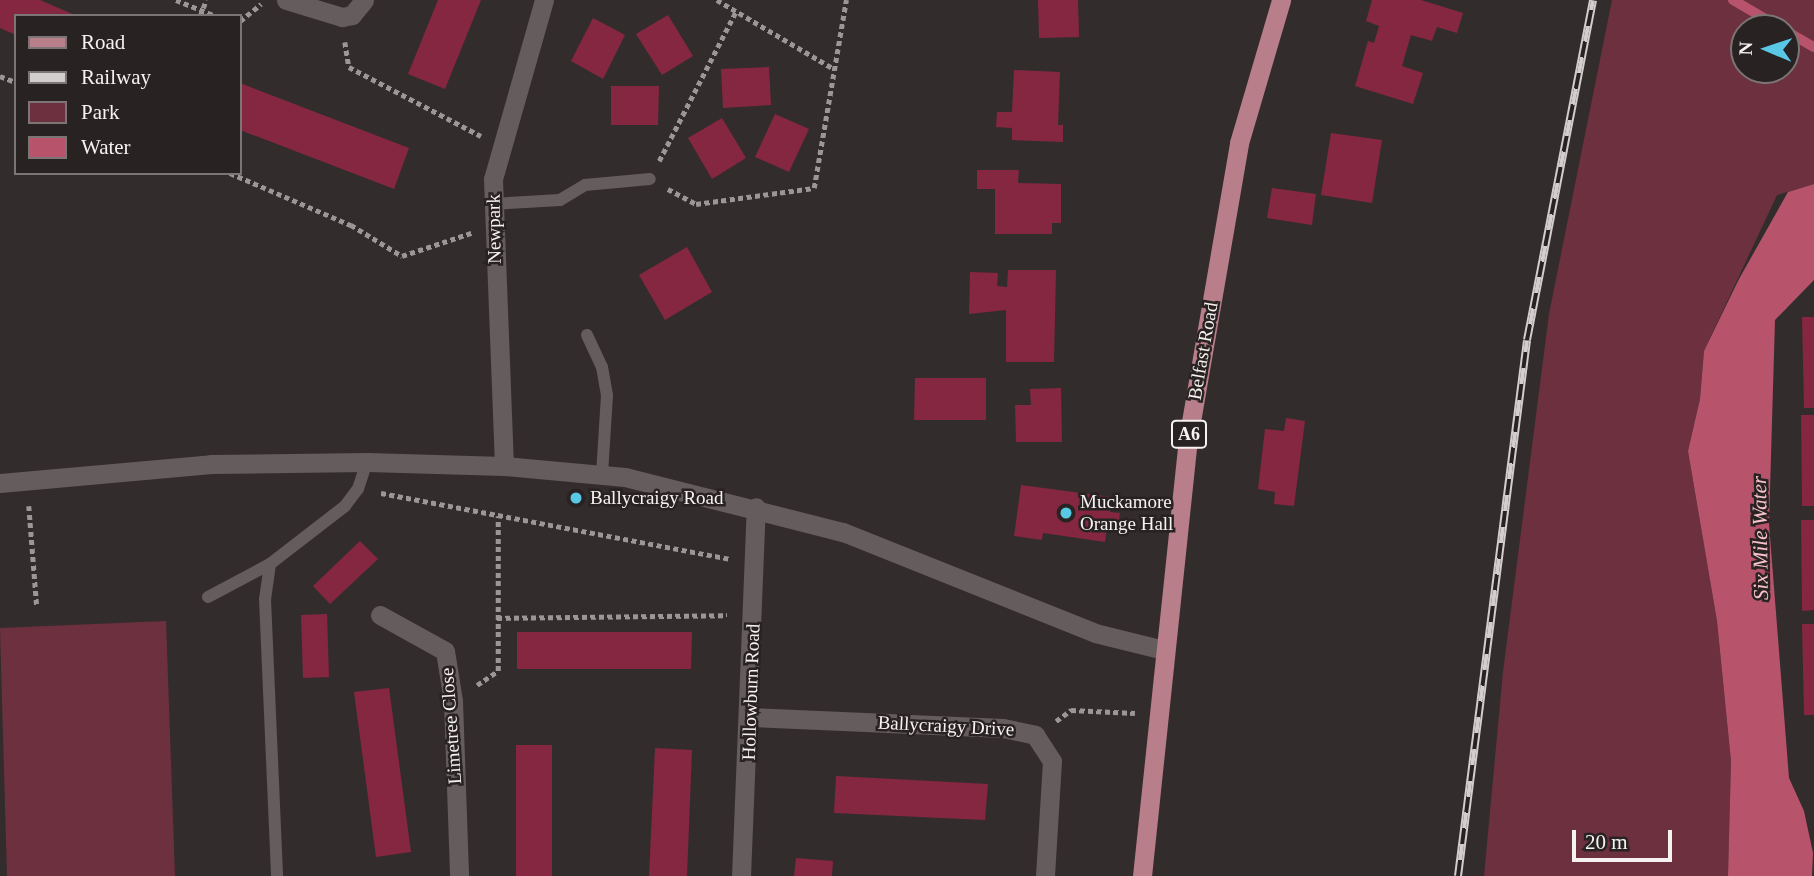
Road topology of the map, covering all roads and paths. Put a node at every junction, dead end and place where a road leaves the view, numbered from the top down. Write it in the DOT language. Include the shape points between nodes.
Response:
graph roads {
  1 [pos="176,0"];
  2 [pos="206,0"];
  3 [pos="266,0"];
  4 [pos="286,0"];
  5 [pos="364,0"];
  6 [pos="544,0"];
  7 [pos="717,0"];
  8 [pos="846,0"];
  9 [pos="1281,0"];
  10 [pos="736,11"];
  11 [pos="201,13"];
  12 [pos="342,17"];
  13 [pos="242,20"];
  14 [pos="834,69"];
  15 [pos="501,142"];
  16 [pos="235,175"];
  17 [pos="650,179"];
  18 [pos="493,204"];
  19 [pos="492,233"];
  20 [pos="587,335"];
  21 [pos="367,462"];
  22 [pos="504,466"];
  23 [pos="602,475"];
  24 [pos="0,483"];
  25 [pos="358,489"];
  26 [pos="756,507"];
  27 [pos="498,516"];
  28 [pos="31,536"];
  29 [pos="755,563"];
  30 [pos="270,564"];
  31 [pos="208,597"];
  32 [pos="37,607"];
  33 [pos="754,614"];
  34 [pos="380,615"];
  35 [pos="497,618"];
  36 [pos="1164,650"];
  37 [pos="453,701"];
  38 [pos="1158,714"];
  39 [pos="751,717"];
  40 [pos="1035,735"];
  41 [pos="277,876"];
  42 [pos="459,876"];
  43 [pos="741,876"];
  44 [pos="1045,876"];
  45 [pos="1142,876"];
  1 -- 11 [label="path"];
  2 -- 11 [label="path"];
  3 -- 13 [label="path"];
  4 -- 12 [label="street"];
  5 -- 12 [label="street" via="352,15"];
  6 -- 15 [label="street, Newpark"];
  7 -- 10 [label="path"];
  8 -- 14 [label="path"];
  9 -- 36 [label="main road, Belfast Road / A6" via="1237,156 1188,439"];
  10 -- 14 [label="path"];
  10 -- 17 [label="path"];
  12 -- 15 [label="path" via="349,67"];
  14 -- 17 [label="path" via="814,188 696,204"];
  15 -- 18 [label="street, Newpark"];
  16 -- 19 [label="path" via="351,225 402,256 467,233"];
  17 -- 18 [label="lane" via="585,185 560,200"];
  18 -- 19 [label="street, Newpark"];
  19 -- 22 [label="street, Newpark"];
  20 -- 23 [label="lane" via="607,395"];
  21 -- 22 [label="street"];
  21 -- 24 [label="street" via="211,464"];
  21 -- 25 [label="lane"];
  22 -- 23 [label="street"];
  23 -- 26 [label="street"];
  25 -- 27 [label="path"];
  25 -- 30 [label="lane" via="345,506"];
  26 -- 29 [label="street, Hollowburn Road"];
  26 -- 36 [label="street" via="843,532 1095,634"];
  27 -- 29 [label="path"];
  27 -- 35 [label="path"];
  28 -- 32 [label="path"];
  29 -- 33 [label="street, Hollowburn Road"];
  30 -- 31 [label="lane"];
  30 -- 41 [label="lane" via="265,599"];
  33 -- 35 [label="path"];
  33 -- 39 [label="street, Hollowburn Road"];
  34 -- 37 [label="street, Limetree Close" via="445,651"];
  35 -- 37 [label="path" via="498,671"];
  36 -- 38 [label="main road, Belfast Road / A6"];
  37 -- 42 [label="street, Limetree Close"];
  38 -- 40 [label="path" via="1071,710"];
  38 -- 45 [label="main road, Belfast Road / A6"];
  39 -- 40 [label="street, Ballycraigy Drive" via="1014,729"];
  39 -- 43 [label="street, Hollowburn Road"];
  40 -- 44 [label="street, Ballycraigy Drive" via="1052,761"];
}
